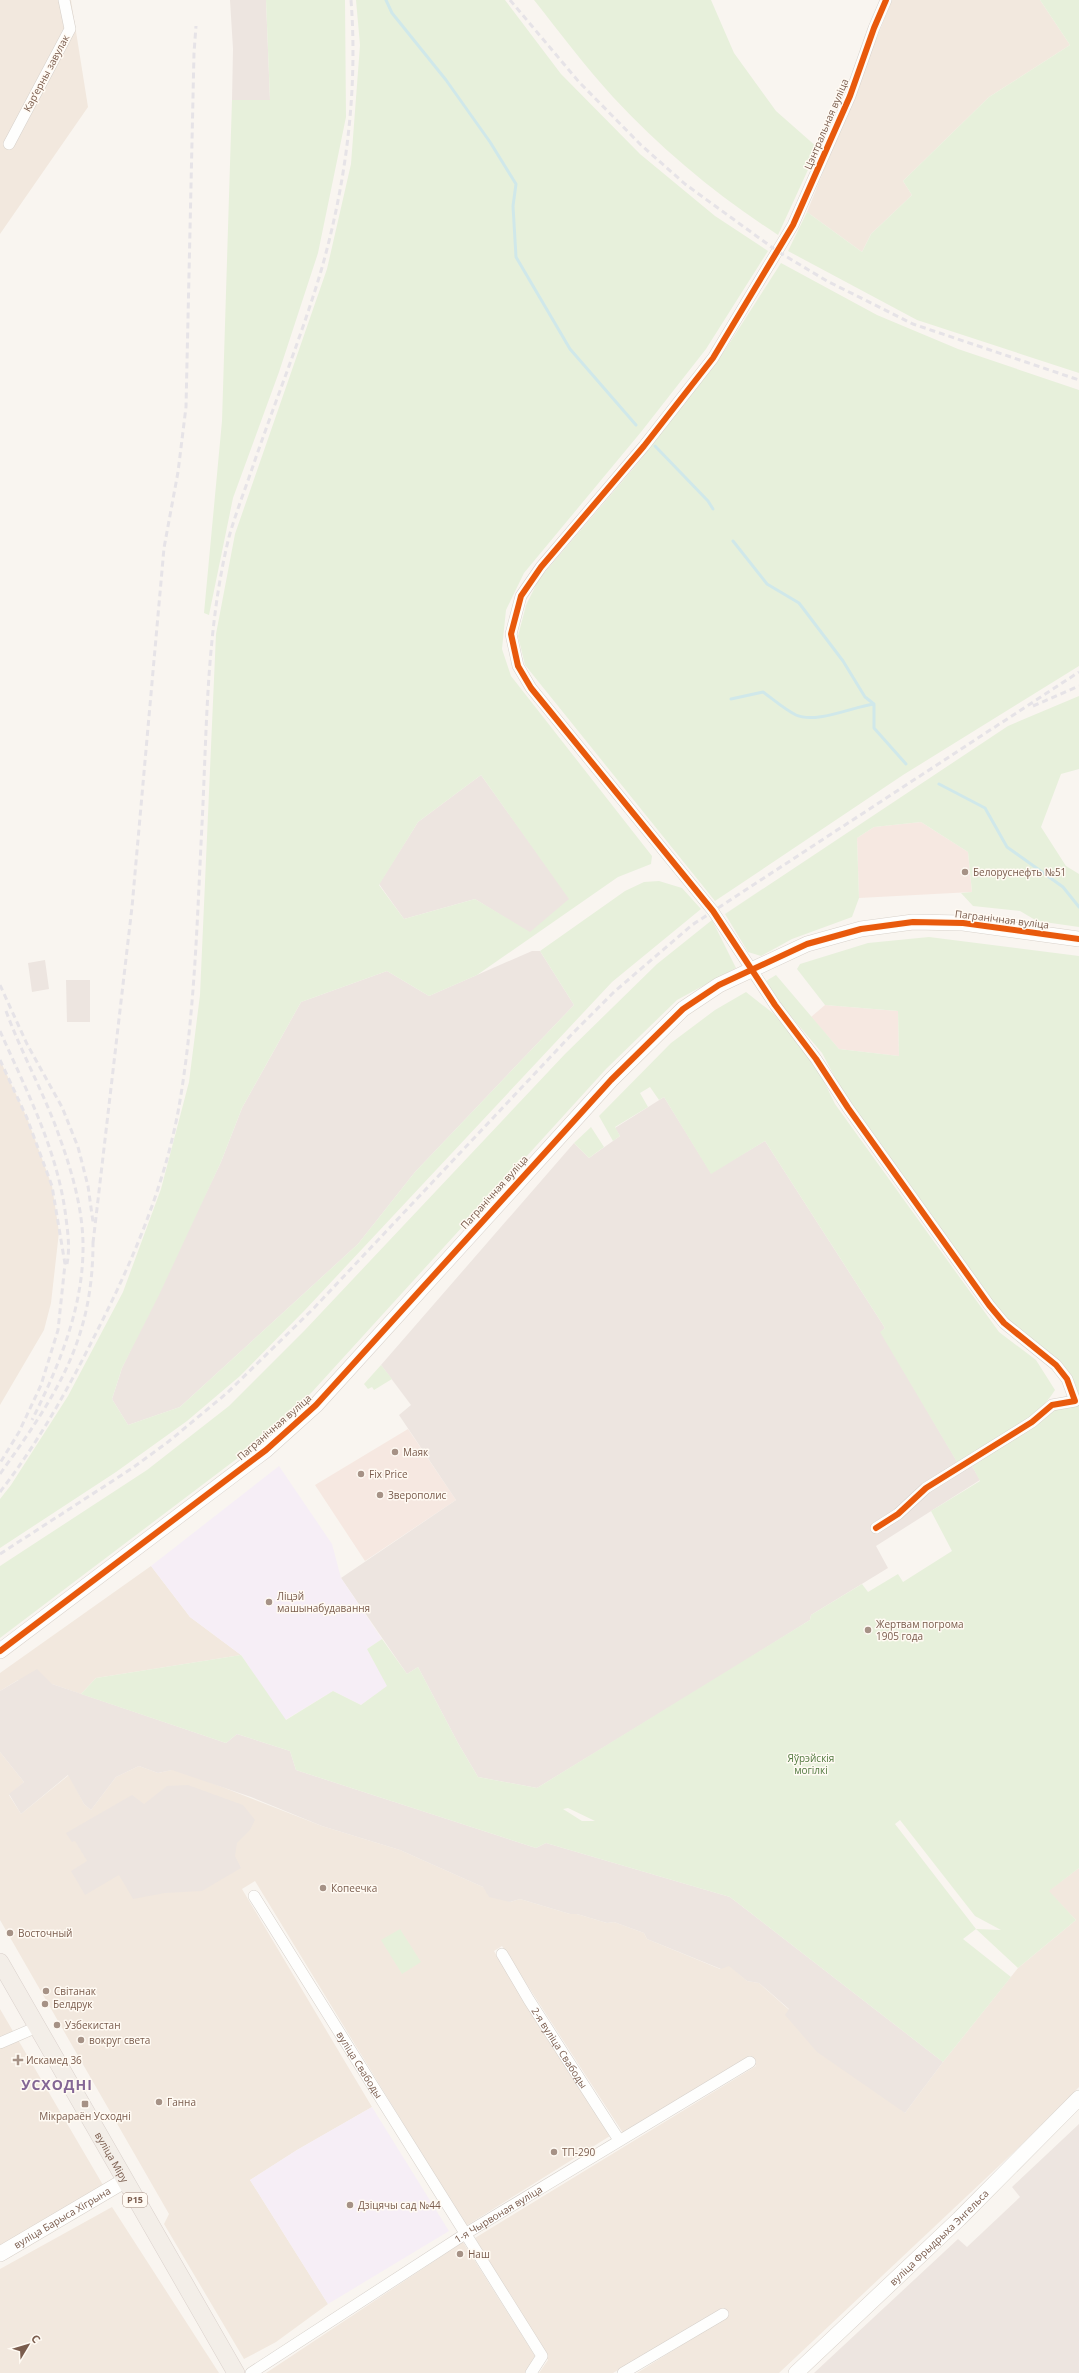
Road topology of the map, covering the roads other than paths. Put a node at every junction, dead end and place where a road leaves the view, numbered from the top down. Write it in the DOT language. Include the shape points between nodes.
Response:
graph roads {
  1 [pos="64,0"];
  2 [pos="886,0"];
  3 [pos="9,144"];
  4 [pos="1079,939"];
  5 [pos="751,970"];
  6 [pos="1077,1405"];
  7 [pos="876,1528"];
  8 [pos="0,1651"];
  9 [pos="254,1896"];
  10 [pos="502,1954"];
  11 [pos="0,1962"];
  12 [pos="36,2027"];
  13 [pos="0,2043"];
  14 [pos="750,2062"];
  15 [pos="1079,2098"];
  16 [pos="619,2140"];
  17 [pos="124,2181"];
  18 [pos="465,2234"];
  19 [pos="0,2254"];
  20 [pos="723,2314"];
  21 [pos="236,2373"];
  22 [pos="251,2373"];
  23 [pos="531,2373"];
  24 [pos="623,2373"];
  25 [pos="796,2373"];
  1 -- 3 [label="street, Карʼерны завулак" via="70,29"];
  2 -- 5 [label="street, Цэнтральная вуліца" via="850,96 793,225 713,358 644,446 541,567 521,596 511,634 518,666 531,688 709,906"];
  4 -- 5 [label="street, Пагранічная вуліца" via="963,923 913,922 861,929 814,942"];
  5 -- 6 [label="street, Цэнтральная вуліца" via="989,1305 1004,1323 1056,1365 1067,1379"];
  5 -- 8 [label="street, Пагранічная вуліца" via="719,985 683,1009 658,1032 585,1107 311,1410 266,1450"];
  6 -- 7 [label="street" via="1052,1405 1032,1422 926,1488 898,1514"];
  9 -- 18 [label="street, вуліца Свабоды"];
  10 -- 16 [label="street, 2-я вуліца Свабоды"];
  11 -- 12 [label="main road, вуліца Міру / Р15"];
  12 -- 13 [label="street"];
  12 -- 17 [label="main road, вуліца Міру / Р15"];
  14 -- 16 [label="street, 1-я Чырвоная вуліца"];
  15 -- 25 [label="street, вуліца Фрыдрыха Энгельса" via="959,2219"];
  16 -- 18 [label="street, 1-я Чырвоная вуліца"];
  17 -- 19 [label="street, вуліца Барыса Хігрына"];
  17 -- 21 [label="main road, вуліца Міру / Р15"];
  18 -- 22 [label="street, 1-я Чырвоная вуліца"];
  18 -- 23 [label="street, вуліца Свабоды" via="542,2356"];
  20 -- 24 [label="street"];
}
